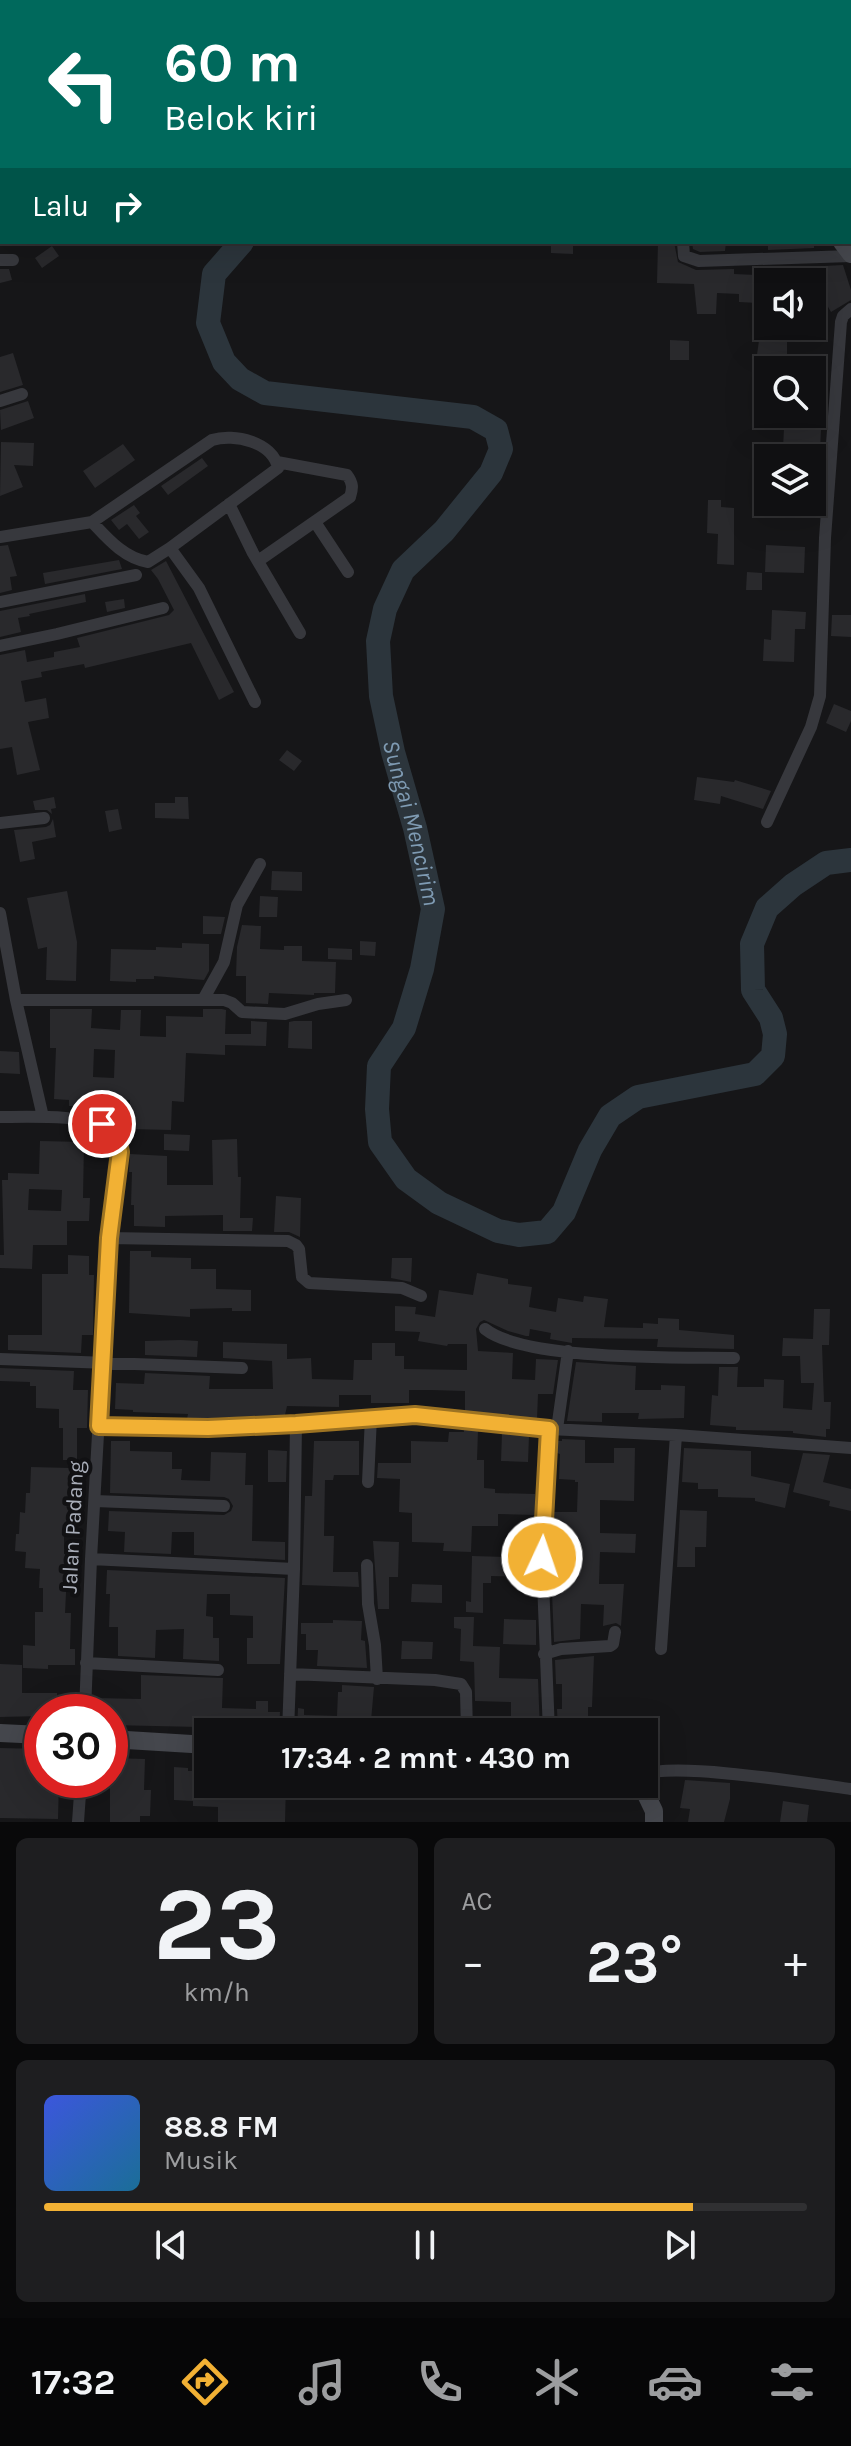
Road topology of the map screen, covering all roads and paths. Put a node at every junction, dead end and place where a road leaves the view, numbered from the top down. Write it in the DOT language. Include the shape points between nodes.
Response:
graph roads {
  1 [pos="683,244"];
  2 [pos="851,255"];
  3 [pos="851,309"];
  4 [pos="22,394"];
  5 [pos="0,401"];
  6 [pos="277,462"];
  7 [pos="229,504"];
  8 [pos="92,522"];
  9 [pos="315,522"];
  10 [pos="0,537"];
  11 [pos="170,548"];
  12 [pos="258,561"];
  13 [pos="348,572"];
  14 [pos="136,575"];
  15 [pos="0,602"];
  16 [pos="163,608"];
  17 [pos="300,633"];
  18 [pos="0,646"];
  19 [pos="255,702"];
  20 [pos="44,818"];
  21 [pos="767,822"];
  22 [pos="0,823"];
  23 [pos="260,864"];
  24 [pos="0,913"];
  25 [pos="1,930"];
  26 [pos="16,1000"];
  27 [pos="203,1000"];
  28 [pos="346,1000"];
  29 [pos="0,1117"];
  30 [pos="43,1117"];
  31 [pos="109,1238"];
  32 [pos="421,1296"];
  33 [pos="485,1329"];
  34 [pos="568,1351"];
  35 [pos="734,1358"];
  36 [pos="0,1359"];
  37 [pos="102,1361"];
  38 [pos="242,1368"];
  39 [pos="371,1417"];
  40 [pos="296,1424"];
  41 [pos="99,1426"];
  42 [pos="553,1429"];
  43 [pos="676,1435"];
  44 [pos="851,1448"];
  45 [pos="368,1482"];
  46 [pos="95,1501"];
  47 [pos="224,1506"];
  48 [pos="91,1559"];
  49 [pos="367,1565"];
  50 [pos="294,1569"];
  51 [pos="615,1632"];
  52 [pos="661,1649"];
  53 [pos="544,1654"];
  54 [pos="86,1663"];
  55 [pos="218,1670"];
  56 [pos="290,1674"];
  57 [pos="377,1679"];
  58 [pos="85,1694"];
  59 [pos="288,1718"];
  60 [pos="467,1718"];
  61 [pos="548,1718"];
  62 [pos="0,1733"];
  63 [pos="24,1734"];
  64 [pos="128,1740"];
  65 [pos="194,1744"];
  66 [pos="658,1771"];
  67 [pos="851,1789"];
  68 [pos="80,1798"];
  69 [pos="648,1798"];
  70 [pos="78,1822"];
  71 [pos="654,1822"];
  1 -- 2 [label="street" via="684,256 699,261"];
  3 -- 21 [label="street" via="841,322 820,696"];
  4 -- 5 [label="street"];
  6 -- 7 [label="street" via="278,468"];
  6 -- 8 [label="street" via="253,443 223,436"];
  6 -- 9 [label="street" via="340,473 351,480 350,497"];
  7 -- 11 [label="street"];
  7 -- 12 [label="street"];
  8 -- 10 [label="street"];
  8 -- 11 [label="street" via="139,561 160,557"];
  9 -- 12 [label="street"];
  9 -- 13 [label="street"];
  11 -- 19 [label="street" via="199,588"];
  12 -- 17 [label="street"];
  14 -- 15 [label="street"];
  16 -- 18 [label="street"];
  20 -- 22 [label="street"];
  23 -- 27 [label="street" via="237,905 224,962"];
  24 -- 25 [label="street"];
  25 -- 26 [label="street"];
  26 -- 27 [label="street"];
  26 -- 30 [label="street"];
  27 -- 28 [label="street" via="228,1001 242,1012 280,1014"];
  29 -- 30 [label="street"];
  30 -- 31 [label="street, Jalan Padang" via="102,1124 117,1138 120,1152"];
  31 -- 32 [label="street" via="288,1241 299,1249 302,1277 309,1283 402,1288"];
  31 -- 37 [label="street, Jalan Padang"];
  33 -- 34 [label="street" via="512,1341"];
  34 -- 35 [label="street"];
  34 -- 42 [label="street"];
  36 -- 37 [label="street"];
  37 -- 38 [label="street"];
  37 -- 41 [label="street, Jalan Padang"];
  39 -- 40 [label="street"];
  39 -- 42 [label="street" via="428,1416"];
  39 -- 45 [label="street"];
  40 -- 41 [label="street"];
  40 -- 50 [label="street"];
  41 -- 46 [label="street, Jalan Padang"];
  42 -- 43 [label="street"];
  42 -- 53 [label="street" via="542,1557"];
  43 -- 44 [label="street"];
  43 -- 52 [label="street"];
  46 -- 47 [label="street"];
  46 -- 48 [label="street, Jalan Padang"];
  48 -- 50 [label="street"];
  48 -- 54 [label="street, Jalan Padang"];
  49 -- 57 [label="street"];
  50 -- 56 [label="street"];
  51 -- 53 [label="street" via="610,1646"];
  53 -- 61 [label="street"];
  54 -- 55 [label="street"];
  54 -- 58 [label="street, Jalan Padang"];
  56 -- 57 [label="street"];
  56 -- 59 [label="street"];
  57 -- 60 [label="street" via="461,1684"];
  62 -- 63 [label="street"];
  64 -- 65 [label="street"];
  66 -- 67 [label="street"];
  68 -- 70 [label="street"];
  69 -- 71 [label="street"];
}
